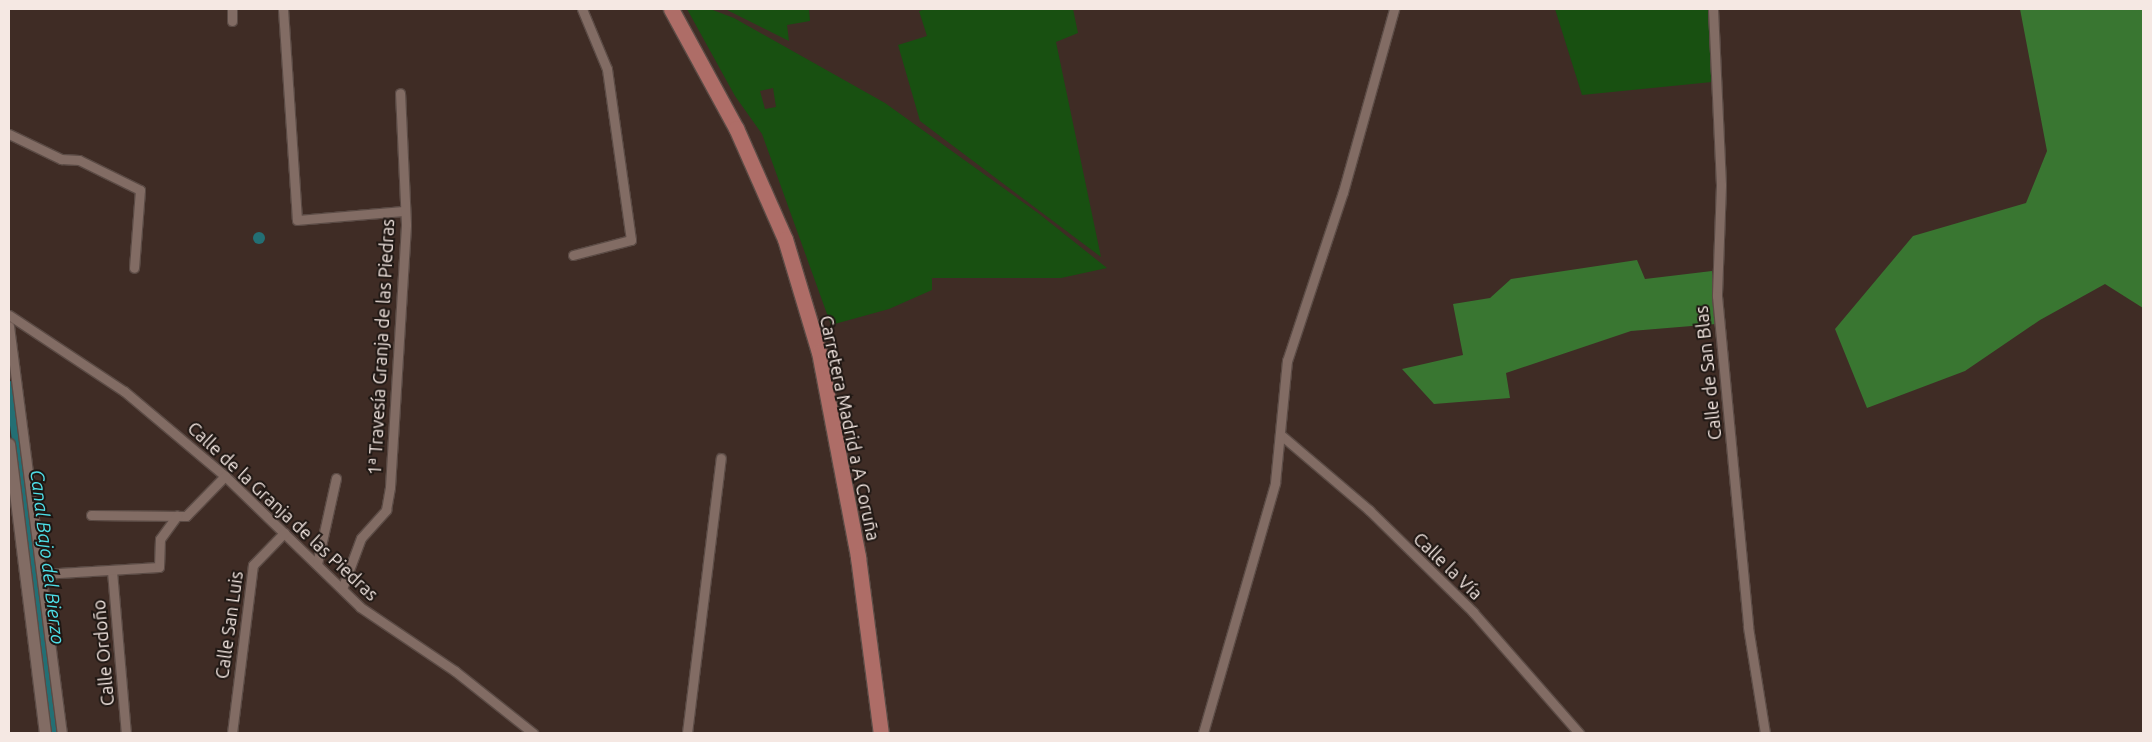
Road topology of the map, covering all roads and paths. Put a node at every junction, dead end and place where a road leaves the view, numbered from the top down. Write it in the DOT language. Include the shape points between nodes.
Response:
graph roads {
  1 [pos="232,9"];
  2 [pos="283,9"];
  3 [pos="582,9"];
  4 [pos="671,9"];
  5 [pos="1394,9"];
  6 [pos="1713,9"];
  7 [pos="232,21"];
  8 [pos="400,94"];
  9 [pos="9,134"];
  10 [pos="405,210"];
  11 [pos="573,255"];
  12 [pos="134,268"];
  13 [pos="9,315"];
  14 [pos="9,326"];
  15 [pos="1281,435"];
  16 [pos="9,444"];
  17 [pos="721,458"];
  18 [pos="225,476"];
  19 [pos="336,478"];
  20 [pos="91,515"];
  21 [pos="177,516"];
  22 [pos="284,533"];
  23 [pos="316,564"];
  24 [pos="112,571"];
  25 [pos="42,574"];
  26 [pos="342,589"];
  27 [pos="45,733"];
  28 [pos="62,733"];
  29 [pos="126,733"];
  30 [pos="232,733"];
  31 [pos="533,733"];
  32 [pos="687,733"];
  33 [pos="881,733"];
  34 [pos="1204,733"];
  35 [pos="1579,733"];
  36 [pos="1765,733"];
  1 -- 7 [label="street"];
  2 -- 10 [label="street" via="297,220"];
  3 -- 11 [label="street" via="607,69 630,240"];
  4 -- 33 [label="highway, Carretera Madrid a A Coruña" via="736,128 785,238 816,343 858,557"];
  5 -- 15 [label="street" via="1343,192 1286,361"];
  6 -- 36 [label="street, Calle de San Blas" via="1721,185 1715,264 1748,627"];
  8 -- 10 [label="street, 1ª Travesía Granja de las Piedras"];
  9 -- 12 [label="street" via="140,190"];
  10 -- 26 [label="street, 1ª Travesía Granja de las Piedras" via="400,365 388,505 378,524 361,538"];
  13 -- 18 [label="street, Calle de la Granja de las Piedras" via="124,391"];
  14 -- 25 [label="street"];
  15 -- 34 [label="street" via="1275,483"];
  15 -- 35 [label="street, Calle la Vía" via="1369,510 1473,612"];
  16 -- 27 [label="street"];
  17 -- 32 [label="street"];
  18 -- 21 [label="street" via="186,516"];
  18 -- 22 [label="street, Calle de la Granja de las Piedras"];
  19 -- 23 [label="street"];
  20 -- 21 [label="street"];
  21 -- 24 [label="street" via="160,539 159,567"];
  22 -- 23 [label="street, Calle de la Granja de las Piedras"];
  22 -- 30 [label="street, Calle San Luis" via="253,565"];
  23 -- 26 [label="street, Calle de la Granja de las Piedras"];
  24 -- 25 [label="street"];
  24 -- 29 [label="street, Calle Ordoño"];
  25 -- 28 [label="street"];
  26 -- 31 [label="street, Calle de la Granja de las Piedras" via="360,607 455,671"];
}
